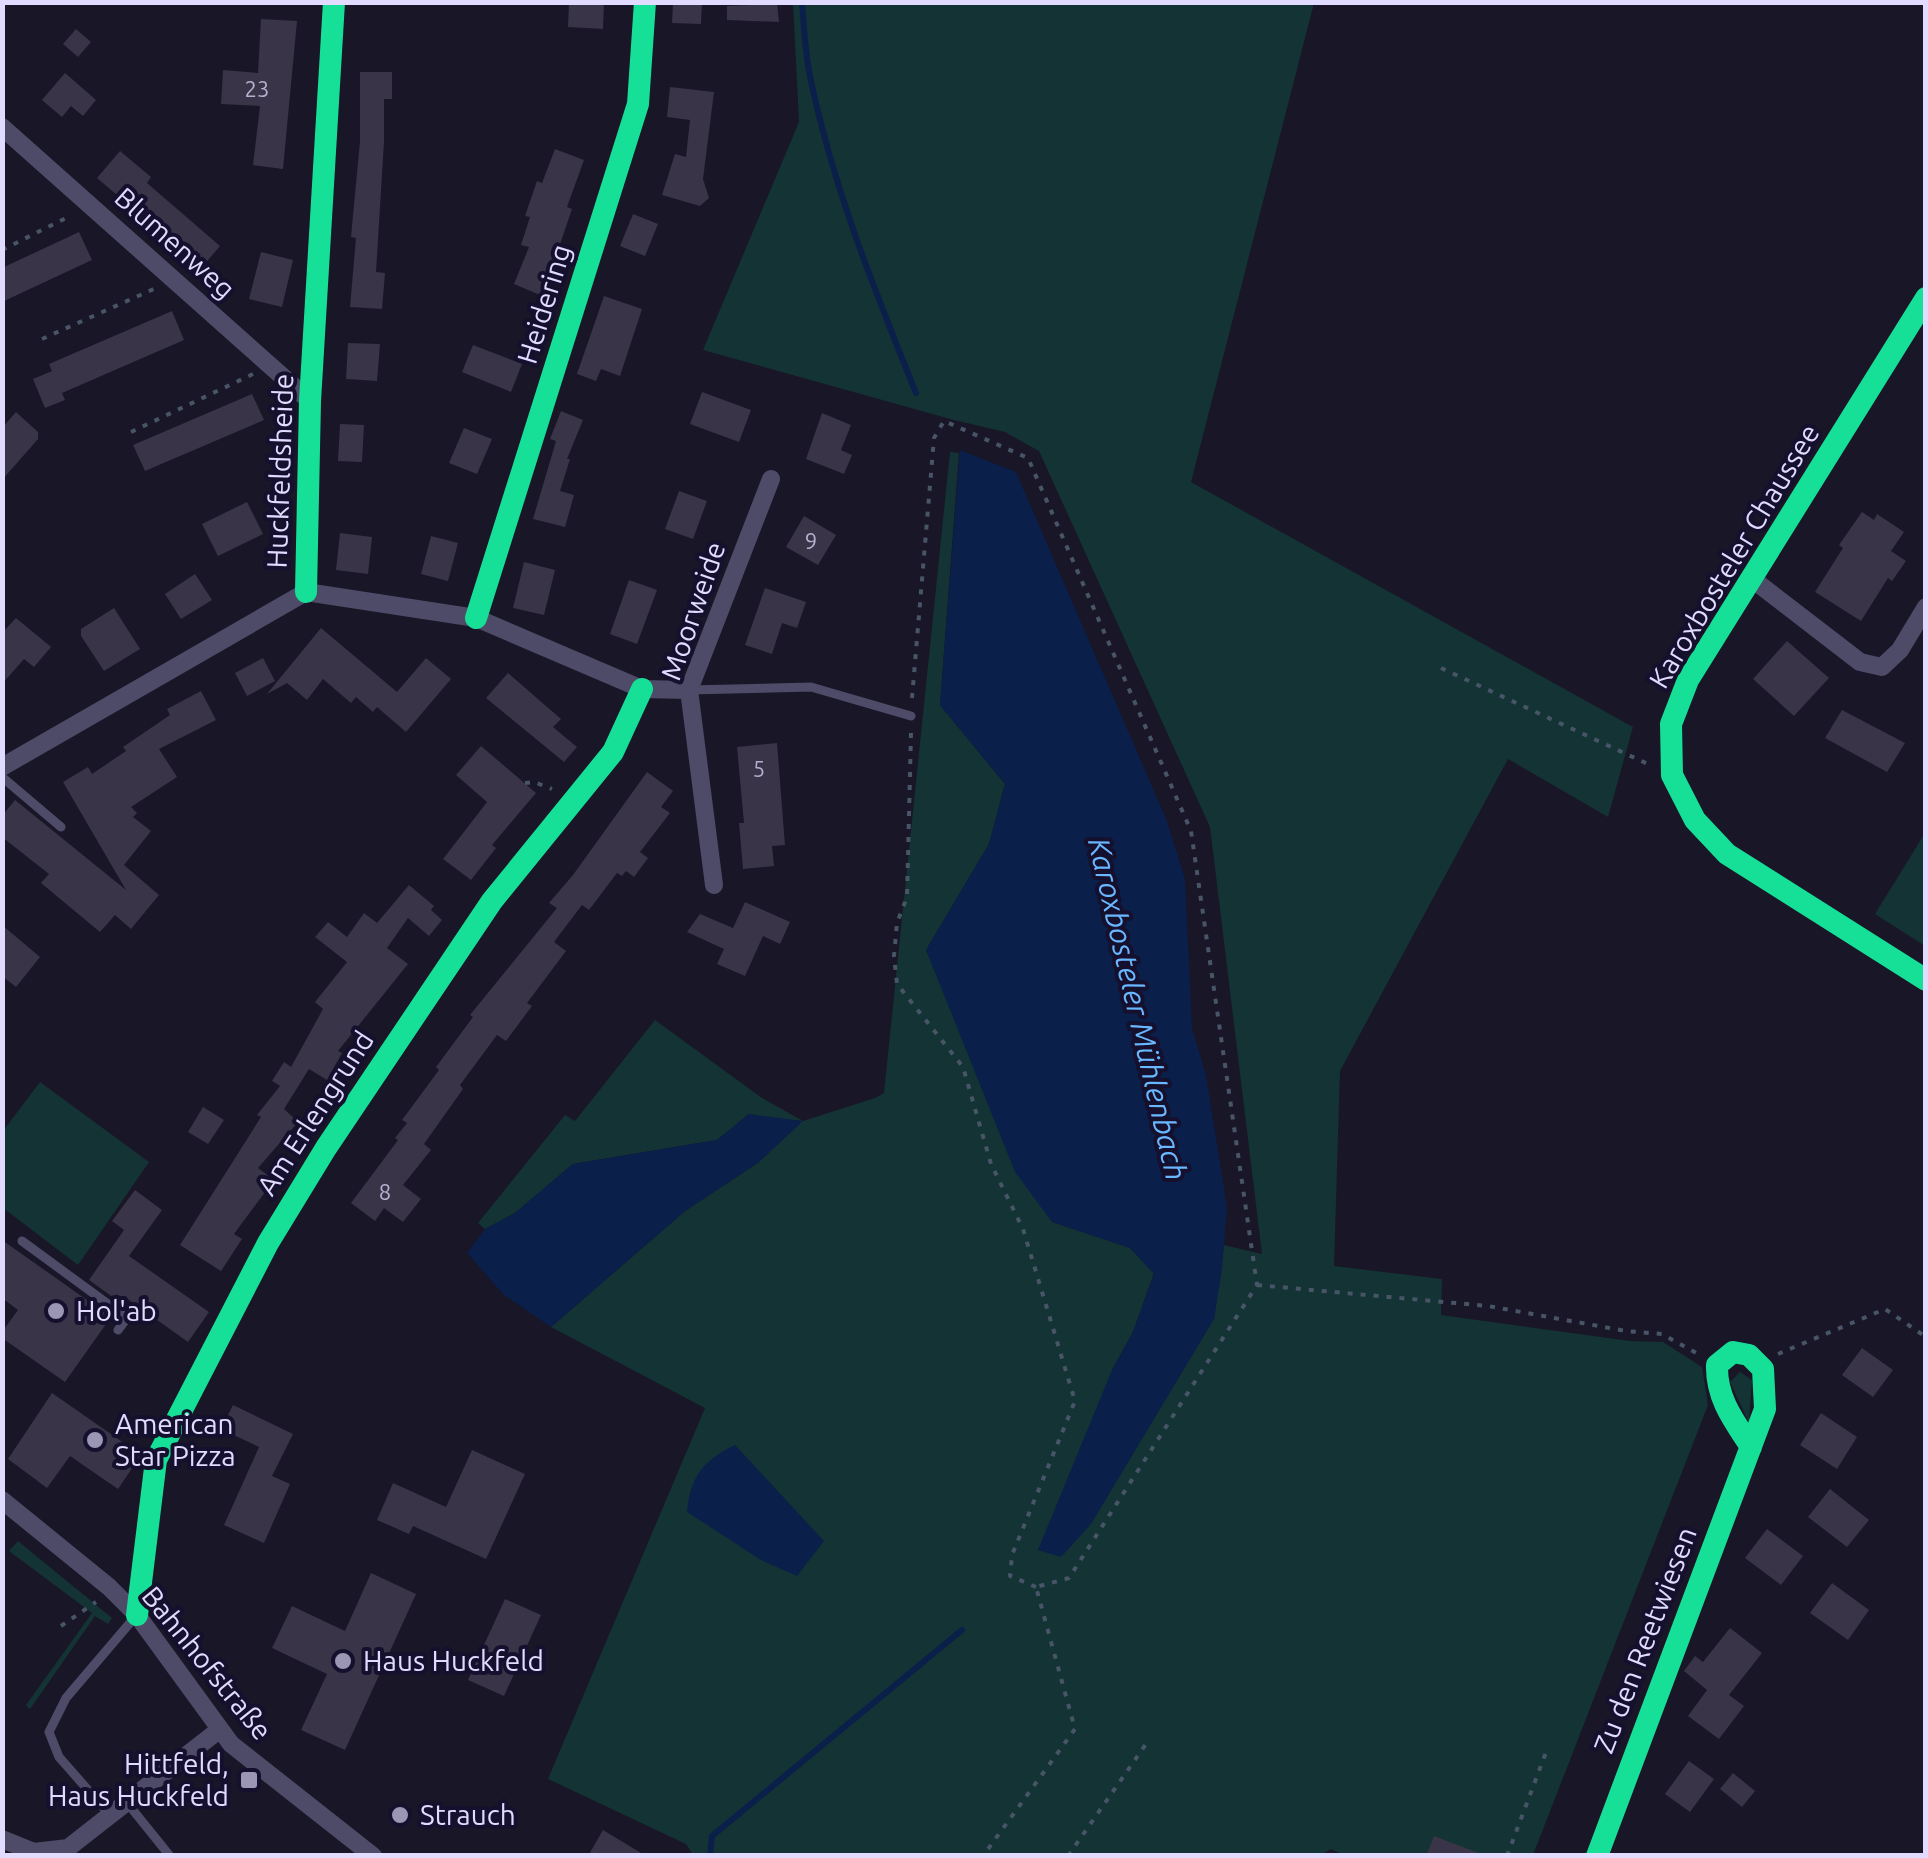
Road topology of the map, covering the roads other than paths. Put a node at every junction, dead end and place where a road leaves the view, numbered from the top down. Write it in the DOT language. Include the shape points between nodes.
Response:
graph roads {
  1 [pos="334,2"];
  2 [pos="645,2"];
  3 [pos="2,127"];
  4 [pos="1926,298"];
  5 [pos="310,400"];
  6 [pos="772,479"];
  7 [pos="1751,578"];
  8 [pos="306,592"];
  9 [pos="1926,606"];
  10 [pos="476,618"];
  11 [pos="642,689"];
  12 [pos="689,690"];
  13 [pos="911,716"];
  14 [pos="2,767"];
  15 [pos="2,777"];
  16 [pos="60,827"];
  17 [pos="714,885"];
  18 [pos="1926,980"];
  19 [pos="22,1242"];
  20 [pos="118,1330"];
  21 [pos="1752,1448"];
  22 [pos="2,1500"];
  23 [pos="137,1615"];
  24 [pos="220,1730"];
  25 [pos="128,1804"];
  26 [pos="112,1817"];
  27 [pos="2,1839"];
  28 [pos="170,1856"];
  29 [pos="373,1856"];
  30 [pos="1596,1856"];
  1 -- 5 [label="street, Huckfeldsheide"];
  2 -- 10 [label="street, Heidering" via="638,104"];
  3 -- 5 [label="street, Blumenweg"];
  4 -- 7 [label="street, Karoxbosteler Chaussee"];
  5 -- 8 [label="street, Huckfeldsheide"];
  6 -- 12 [label="street, Moorweide"];
  7 -- 9 [label="street" via="1860,662 1882,667"];
  7 -- 18 [label="street, Karoxbosteler Chaussee" via="1688,680 1671,724 1672,776 1695,820 1728,854"];
  8 -- 10 [label="street"];
  8 -- 14 [label="street, Huckfeldsheide"];
  10 -- 11 [label="street"];
  11 -- 12 [label="street"];
  11 -- 23 [label="street, Am Erlengrund" via="613,752 492,900 268,1243 156,1460"];
  12 -- 13 [label="lane" via="811,687"];
  12 -- 17 [label="street, Moorweide"];
  15 -- 16 [label="lane"];
  19 -- 20 [label="lane" via="127,1318"];
  21 -- 21 [label="street, Zu den Reetwiesen" via="1764,1409 1764,1375 1756,1360 1733,1352 1716,1375 1722,1404"];
  21 -- 30 [label="street, Zu den Reetwiesen"];
  22 -- 23 [label="street, Bahnhofstraße"];
  23 -- 24 [label="street, Bahnhofstraße"];
  23 -- 26 [label="lane" via="66,1698 49,1732 54,1750"];
  24 -- 25 [label="street"];
  24 -- 29 [label="street, Bahnhofstraße" via="259,1769"];
  25 -- 26 [label="street"];
  25 -- 28 [label="lane"];
  26 -- 27 [label="street" via="68,1848 34,1852"];
}
